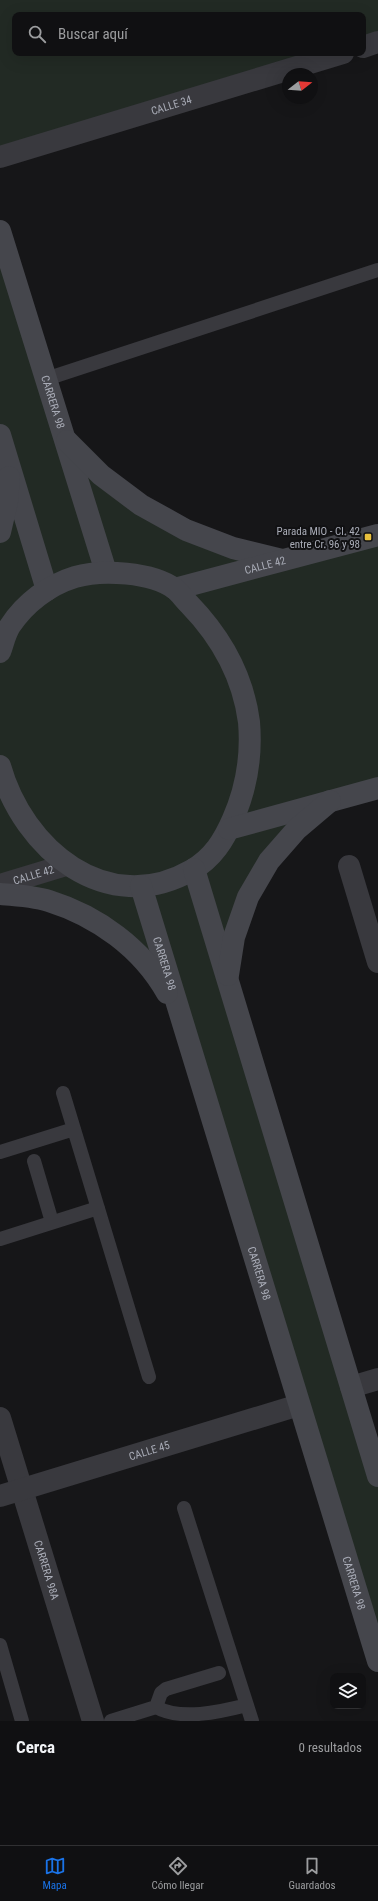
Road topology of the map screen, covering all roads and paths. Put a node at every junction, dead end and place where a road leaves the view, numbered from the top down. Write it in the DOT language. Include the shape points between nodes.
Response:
graph roads {
  1 [pos="378,42"];
  2 [pos="366,46"];
  3 [pos="333,56"];
  4 [pos="0,157"];
  5 [pos="0,231"];
  6 [pos="378,270"];
  7 [pos="46,379"];
  8 [pos="0,435"];
  9 [pos="64,439"];
  10 [pos="10,468"];
  11 [pos="0,532"];
  12 [pos="378,535"];
  13 [pos="282,560"];
  14 [pos="106,572"];
  15 [pos="175,589"];
  16 [pos="47,590"];
  17 [pos="4,629"];
  18 [pos="0,652"];
  19 [pos="0,766"];
  20 [pos="378,788"];
  21 [pos="330,801"];
  22 [pos="229,829"];
  23 [pos="66,865"];
  24 [pos="349,866"];
  25 [pos="194,869"];
  26 [pos="0,885"];
  27 [pos="141,886"];
  28 [pos="0,894"];
  29 [pos="378,962"];
  30 [pos="227,980"];
  31 [pos="183,1023"];
  32 [pos="63,1093"];
  33 [pos="74,1129"];
  34 [pos="0,1152"];
  35 [pos="34,1161"];
  36 [pos="98,1208"];
  37 [pos="52,1222"];
  38 [pos="0,1239"];
  39 [pos="149,1377"];
  40 [pos="378,1379"];
  41 [pos="351,1387"];
  42 [pos="299,1404"];
  43 [pos="0,1418"];
  44 [pos="378,1476"];
  45 [pos="22,1489"];
  46 [pos="0,1496"];
  47 [pos="184,1508"];
  48 [pos="0,1645"];
  49 [pos="378,1661"];
  50 [pos="219,1673"];
  51 [pos="248,1705"];
  52 [pos="156,1707"];
  53 [pos="22,1721"];
  54 [pos="92,1721"];
  55 [pos="111,1721"];
  56 [pos="252,1721"];
  1 -- 2 [label="street"];
  3 -- 4 [label="street, CALLE 34"];
  5 -- 7 [label="street, CARRERA 98"];
  6 -- 7 [label="lane"];
  7 -- 9 [label="street, CARRERA 98"];
  8 -- 10 [label="street"];
  9 -- 13 [label="street" via="101,475 141,506 186,530 233,548"];
  9 -- 14 [label="street, CARRERA 98"];
  10 -- 11 [label="street" via="7,502"];
  10 -- 16 [label="street"];
  12 -- 13 [label="street, CALLE 42"];
  13 -- 15 [label="street, CALLE 42"];
  14 -- 15 [label="street" via="130,574"];
  14 -- 16 [label="street" via="66,580"];
  15 -- 22 [label="street" via="203,618 225,649 240,684 248,721 250,759 243,796"];
  16 -- 17 [label="street"];
  17 -- 18 [label="street"];
  19 -- 23 [label="street" via="14,801 28,824"];
  20 -- 21 [label="street"];
  21 -- 22 [label="street"];
  21 -- 30 [label="street" via="297,828 270,861 248,897 234,937"];
  22 -- 25 [label="street" via="219,847"];
  23 -- 26 [label="street, CALLE 42"];
  23 -- 27 [label="street" via="89,878 114,885"];
  24 -- 29 [label="street"];
  25 -- 27 [label="street" via="159,884"];
  25 -- 30 [label="street"];
  27 -- 31 [label="street, CARRERA 98"];
  28 -- 31 [label="street" via="47,900 91,918 135,951 160,981"];
  30 -- 41 [label="street"];
  31 -- 42 [label="street, CARRERA 98"];
  32 -- 33 [label="lane"];
  33 -- 34 [label="lane"];
  33 -- 36 [label="lane"];
  35 -- 37 [label="lane"];
  36 -- 37 [label="lane"];
  36 -- 39 [label="lane"];
  37 -- 38 [label="lane"];
  40 -- 41 [label="street"];
  41 -- 44 [label="street"];
  42 -- 45 [label="street, CALLE 45"];
  42 -- 49 [label="street, CARRERA 98"];
  43 -- 45 [label="street, CARRERA 98A"];
  45 -- 46 [label="street, CALLE 45"];
  45 -- 54 [label="street, CARRERA 98A"];
  47 -- 51 [label="lane"];
  48 -- 53 [label="lane"];
  50 -- 52 [label="lane" via="166,1689 161,1692"];
  51 -- 52 [label="lane" via="182,1719 163,1713"];
  51 -- 56 [label="lane"];
  52 -- 55 [label="lane"];
}
